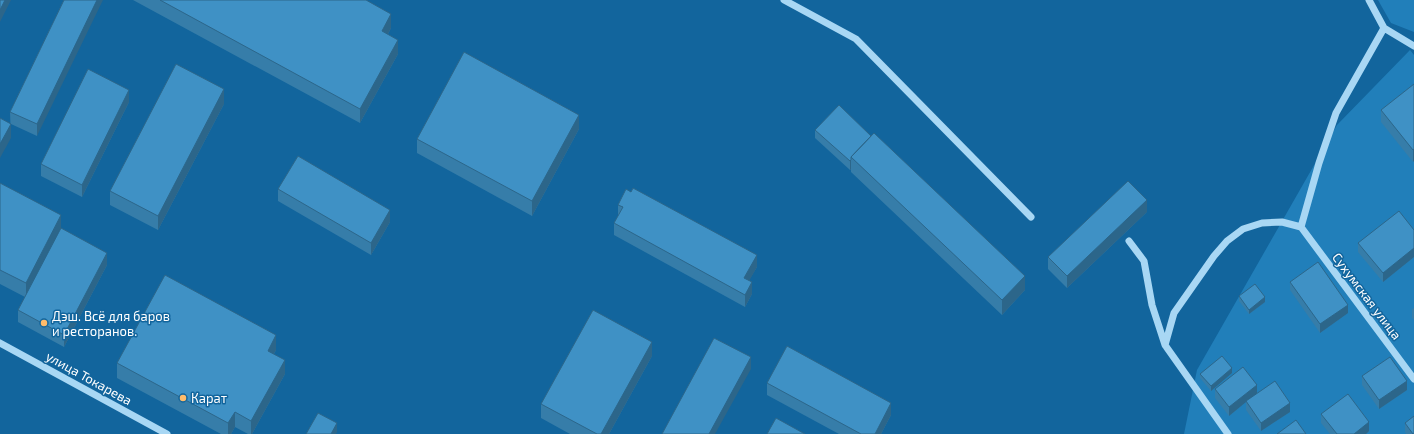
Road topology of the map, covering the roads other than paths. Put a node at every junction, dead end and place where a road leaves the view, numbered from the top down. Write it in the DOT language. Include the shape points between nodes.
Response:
graph roads {
  1 [pos="784,0"];
  2 [pos="1369,0"];
  3 [pos="1384,28"];
  4 [pos="1414,46"];
  5 [pos="1031,217"];
  6 [pos="1301,227"];
  7 [pos="1129,241"];
  8 [pos="0,343"];
  9 [pos="1165,345"];
  10 [pos="1414,379"];
  11 [pos="167,434"];
  12 [pos="1228,434"];
  1 -- 5 [label="street" via="856,39"];
  2 -- 3 [label="street"];
  3 -- 4 [label="street"];
  3 -- 6 [label="street" via="1336,113"];
  6 -- 9 [label="street" via="1282,222 1262,223 1243,229 1227,241 1174,313"];
  6 -- 10 [label="street, Сухумская улица"];
  7 -- 9 [label="street" via="1144,261 1152,306"];
  8 -- 11 [label="street, улица Токарева"];
  9 -- 12 [label="street"];
}
